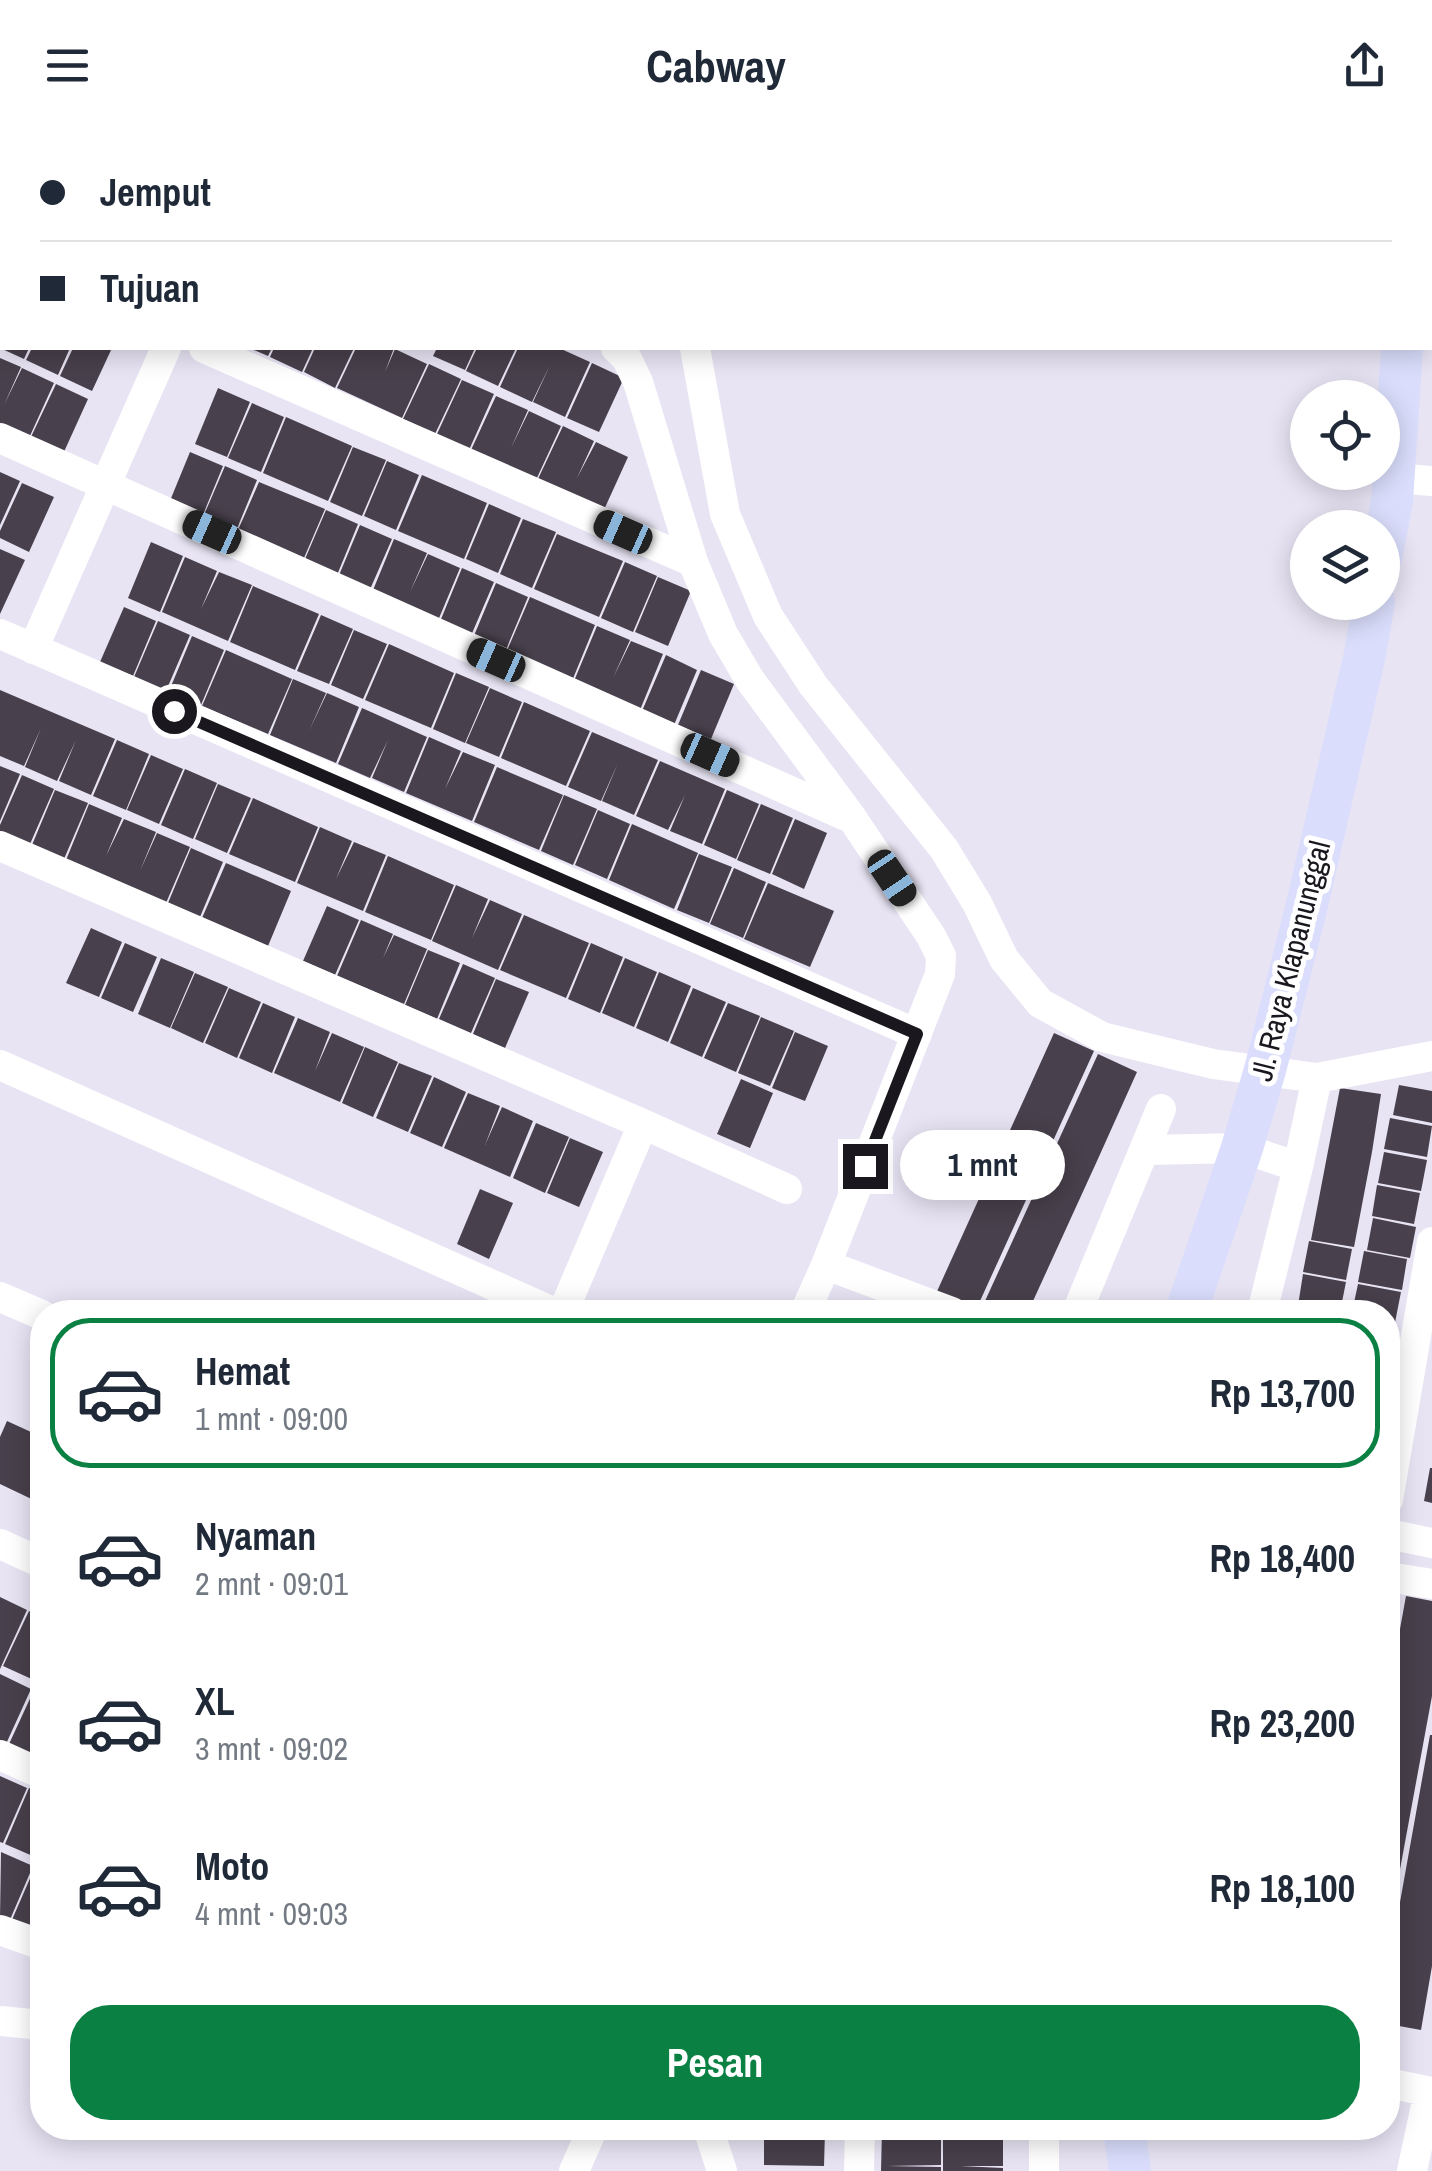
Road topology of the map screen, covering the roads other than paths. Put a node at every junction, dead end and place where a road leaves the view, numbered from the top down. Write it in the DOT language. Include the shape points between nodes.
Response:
graph roads {
  1 [pos="165,350"];
  2 [pos="209,350"];
  3 [pos="618,350"];
  4 [pos="695,350"];
  5 [pos="1402,350"];
  6 [pos="0,438"];
  7 [pos="1413,480"];
  8 [pos="106,484"];
  9 [pos="1400,511"];
  10 [pos="692,562"];
  11 [pos="1371,620"];
  12 [pos="0,634"];
  13 [pos="32,649"];
  14 [pos="852,818"];
  15 [pos="0,846"];
  16 [pos="917,1034"];
  17 [pos="1432,1056"];
  18 [pos="0,1065"];
  19 [pos="1265,1070"];
  20 [pos="1317,1078"];
  21 [pos="1161,1109"];
  22 [pos="644,1124"];
  23 [pos="1242,1148"];
  24 [pos="1146,1150"];
  25 [pos="1298,1167"];
  26 [pos="787,1188"];
  27 [pos="1432,1242"];
  28 [pos="826,1265"];
  29 [pos="0,1297"];
  30 [pos="526,1300"];
  31 [pos="568,1300"];
  32 [pos="810,1300"];
  33 [pos="920,1300"];
  34 [pos="1082,1300"];
  35 [pos="1190,1300"];
  36 [pos="1265,1300"];
  37 [pos="30,1310"];
  38 [pos="1400,1430"];
  39 [pos="1400,1536"];
  40 [pos="1432,1543"];
  41 [pos="0,1544"];
  42 [pos="30,1558"];
  43 [pos="1400,1579"];
  44 [pos="1432,1584"];
  45 [pos="0,1755"];
  46 [pos="30,1769"];
  47 [pos="0,1930"];
  48 [pos="30,1940"];
  49 [pos="0,2021"];
  50 [pos="30,2025"];
  51 [pos="1400,2086"];
  52 [pos="1430,2092"];
  53 [pos="588,2140"];
  54 [pos="712,2140"];
  55 [pos="860,2140"];
  56 [pos="1045,2140"];
  57 [pos="1126,2140"];
  58 [pos="1049,2170"];
  59 [pos="574,2171"];
  60 [pos="722,2171"];
  61 [pos="859,2171"];
  62 [pos="1130,2171"];
  63 [pos="1412,2171"];
  1 -- 8 [label="street"];
  2 -- 10 [label="street"];
  3 -- 10 [label="street" via="638,382"];
  4 -- 19 [label="street" via="725,514 768,616 944,849 1004,959 1040,1003 1102,1037"];
  5 -- 7 [label="street"];
  6 -- 8 [label="street"];
  7 -- 9 [label="street"];
  8 -- 13 [label="street"];
  8 -- 14 [label="street"];
  10 -- 14 [label="street" via="750,680"];
  11 -- 19 [label="street, Jl. Raya Klapanunggal"];
  12 -- 13 [label="street"];
  13 -- 16 [label="street"];
  14 -- 16 [label="street" via="940,956 940,974"];
  15 -- 22 [label="street"];
  16 -- 28 [label="street"];
  17 -- 20 [label="street"];
  18 -- 30 [label="street"];
  19 -- 20 [label="street"];
  19 -- 23 [label="street, Jl. Raya Klapanunggal"];
  20 -- 25 [label="street"];
  21 -- 24 [label="street"];
  22 -- 26 [label="street"];
  22 -- 31 [label="street"];
  23 -- 24 [label="street"];
  23 -- 25 [label="street"];
  23 -- 35 [label="street, Jl. Raya Klapanunggal"];
  24 -- 34 [label="street"];
  25 -- 36 [label="street"];
  27 -- 38 [label="street"];
  28 -- 32 [label="street"];
  28 -- 33 [label="street"];
  29 -- 37 [label="street"];
  39 -- 40 [label="street"];
  41 -- 42 [label="street"];
  43 -- 44 [label="street"];
  45 -- 46 [label="street"];
  47 -- 48 [label="street"];
  49 -- 50 [label="street"];
  51 -- 52 [label="street"];
  52 -- 63 [label="street"];
  53 -- 59 [label="street"];
  54 -- 60 [label="street"];
  55 -- 61 [label="street"];
  56 -- 58 [label="street"];
  57 -- 62 [label="street"];
}
